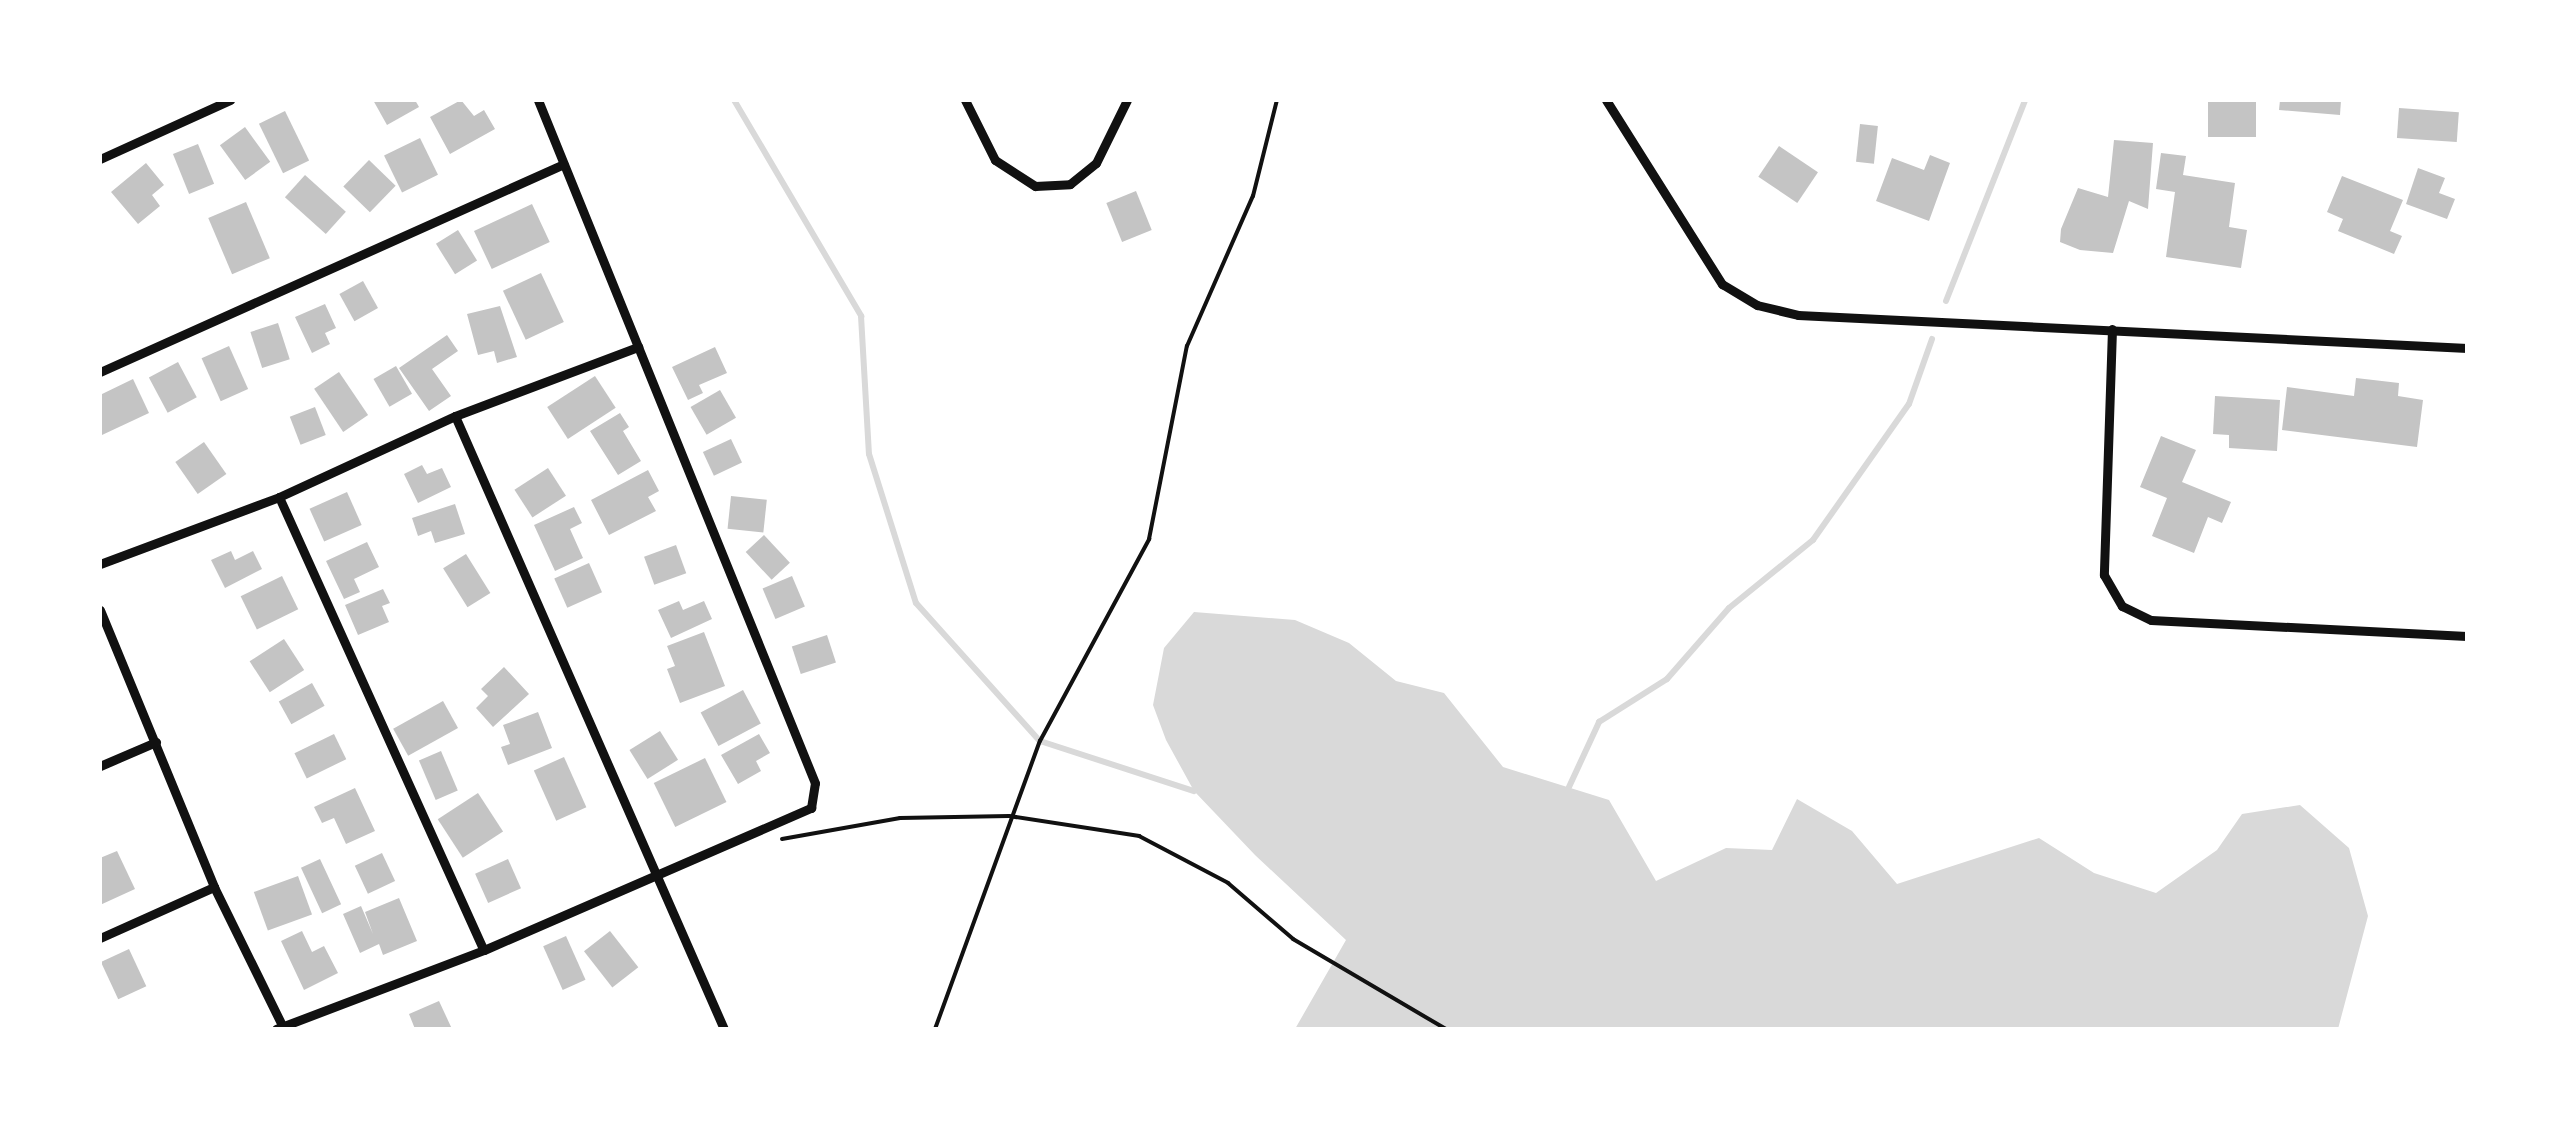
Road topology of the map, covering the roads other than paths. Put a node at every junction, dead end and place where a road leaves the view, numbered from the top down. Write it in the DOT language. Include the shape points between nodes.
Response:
graph roads {
  1 [pos="230,100"];
  2 [pos="538,100"];
  3 [pos="965,100"];
  4 [pos="1127,100"];
  5 [pos="1606,100"];
  6 [pos="100,159"];
  7 [pos="564,164"];
  8 [pos="2112,329"];
  9 [pos="638,347"];
  10 [pos="2467,348"];
  11 [pos="100,372"];
  12 [pos="455,416"];
  13 [pos="279,497"];
  14 [pos="100,564"];
  15 [pos="100,610"];
  16 [pos="2467,636"];
  17 [pos="156,742"];
  18 [pos="100,766"];
  19 [pos="658,875"];
  20 [pos="214,887"];
  21 [pos="100,938"];
  22 [pos="484,950"];
  23 [pos="280,1028"];
  24 [pos="724,1029"];
  1 -- 6 [label="street"];
  2 -- 7 [label="street"];
  3 -- 4 [label="street" via="995,160 1035,186 1070,184 1096,163"];
  5 -- 8 [label="street" via="1722,284 1757,305 1798,315"];
  7 -- 9 [label="street"];
  7 -- 11 [label="street"];
  8 -- 10 [label="street"];
  8 -- 16 [label="street" via="2104,575 2122,606 2151,620"];
  9 -- 12 [label="street"];
  9 -- 19 [label="street" via="815,784 811,808"];
  12 -- 13 [label="street"];
  12 -- 19 [label="street"];
  13 -- 14 [label="street"];
  13 -- 22 [label="street"];
  15 -- 17 [label="street"];
  17 -- 18 [label="street"];
  17 -- 20 [label="street"];
  19 -- 22 [label="street"];
  19 -- 24 [label="street"];
  20 -- 21 [label="street"];
  20 -- 23 [label="street"];
  22 -- 23 [label="street"];
}
